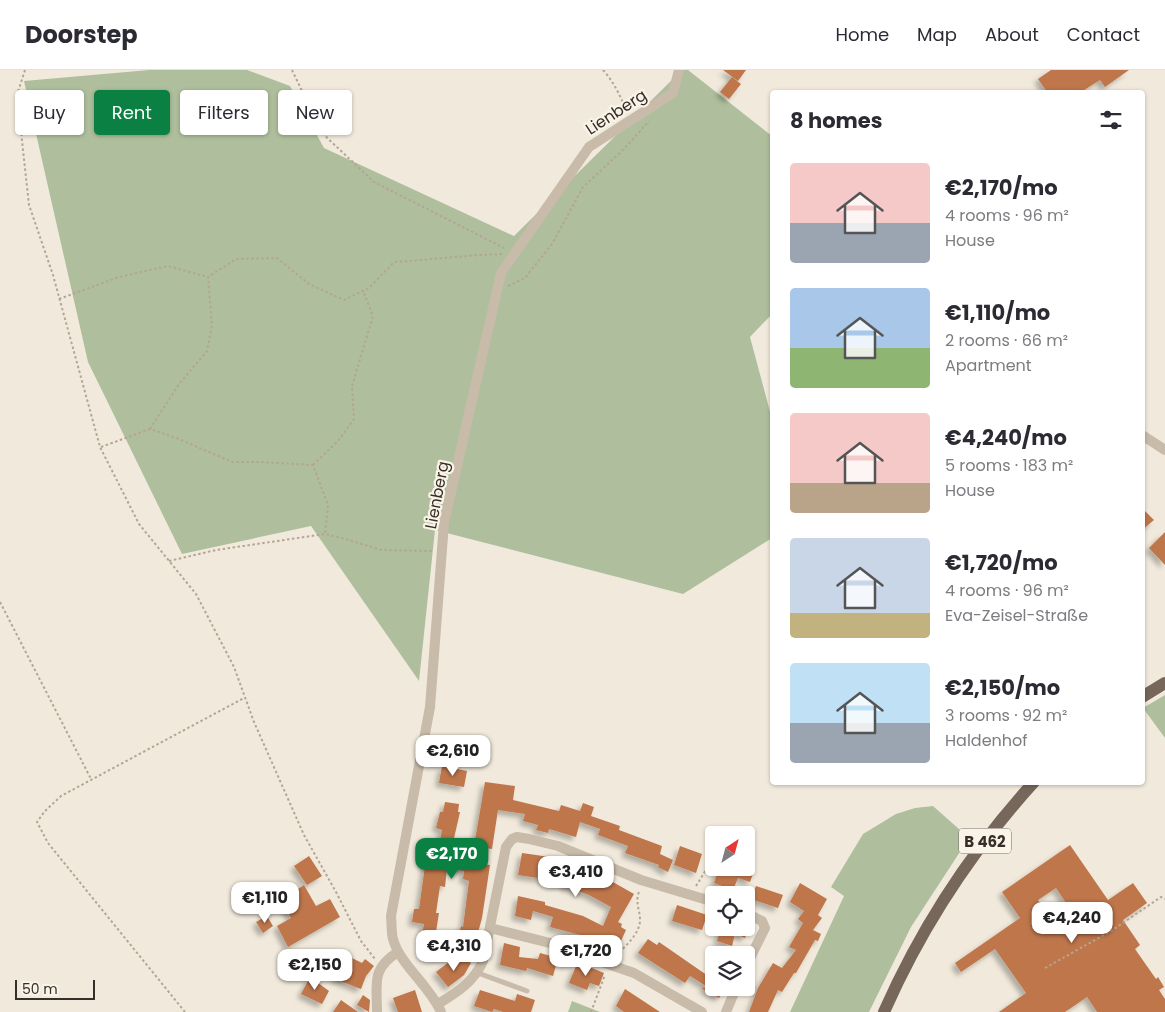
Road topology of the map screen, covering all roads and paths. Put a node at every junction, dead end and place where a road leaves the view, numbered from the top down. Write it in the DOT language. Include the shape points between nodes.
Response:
graph roads {
  1 [pos="25,70"];
  2 [pos="292,70"];
  3 [pos="603,70"];
  4 [pos="679,70"];
  5 [pos="630,120"];
  6 [pos="651,120"];
  7 [pos="515,254"];
  8 [pos="208,277"];
  9 [pos="363,290"];
  10 [pos="497,292"];
  11 [pos="59,299"];
  12 [pos="150,429"];
  13 [pos="1145,437"];
  14 [pos="100,447"];
  15 [pos="1165,450"];
  16 [pos="313,465"];
  17 [pos="324,534"];
  18 [pos="442,550"];
  19 [pos="169,561"];
  20 [pos="0,602"];
  21 [pos="1165,683"];
  22 [pos="1145,694"];
  23 [pos="245,698"];
  24 [pos="91,779"];
  25 [pos="1031,785"];
  26 [pos="705,871"];
  27 [pos="645,881"];
  28 [pos="690,894"];
  29 [pos="705,899"];
  30 [pos="1165,899"];
  31 [pos="755,917"];
  32 [pos="490,928"];
  33 [pos="755,950"];
  34 [pos="398,952"];
  35 [pos="609,964"];
  36 [pos="380,967"];
  37 [pos="1045,968"];
  38 [pos="478,973"];
  39 [pos="527,991"];
  40 [pos="733,996"];
  41 [pos="439,1008"];
  42 [pos="185,1012"];
  43 [pos="377,1012"];
  44 [pos="591,1012"];
  45 [pos="702,1012"];
  46 [pos="726,1012"];
  47 [pos="884,1012"];
  1 -- 11 [label="path" via="18,95 30,205"];
  2 -- 7 [label="path" via="322,133 374,182"];
  3 -- 5 [label="path" via="619,93"];
  4 -- 5 [label="street, Lienberg" via="673,93"];
  5 -- 7 [label="street, Lienberg" via="589,147"];
  6 -- 10 [label="path" via="583,187 552,244 525,278"];
  7 -- 9 [label="path" via="394,262 369,288"];
  7 -- 10 [label="street, Lienberg" via="501,273"];
  8 -- 9 [label="path" via="236,260 277,258 309,284 344,300"];
  8 -- 11 [label="path" via="168,266 119,277"];
  8 -- 12 [label="path" via="212,325 207,351 179,384"];
  9 -- 16 [label="path" via="373,316 352,386 354,419 338,441"];
  10 -- 18 [label="street, Lienberg" via="444,523"];
  11 -- 14 [label="path"];
  12 -- 14 [label="path"];
  12 -- 16 [label="path" via="232,462"];
  13 -- 15 [label="street"];
  14 -- 19 [label="path" via="139,524"];
  16 -- 17 [label="path" via="328,505"];
  17 -- 18 [label="path" via="381,550"];
  17 -- 19 [label="path" via="216,550"];
  18 -- 34 [label="street, Lienberg" via="430,707 391,916"];
  19 -- 23 [label="path" via="196,594 234,667"];
  20 -- 24 [label="path"];
  21 -- 22 [label="main road"];
  23 -- 24 [label="path"];
  23 -- 36 [label="path" via="304,836 362,941"];
  24 -- 42 [label="path" via="61,796 37,822 48,843"];
  25 -- 47 [label="main road, B 462" via="978,849 948,893 918,943"];
  26 -- 28 [label="path"];
  27 -- 28 [label="street"];
  27 -- 32 [label="street" via="558,846 529,839 512,839 506,847"];
  27 -- 35 [label="path" via="637,896 639,927"];
  28 -- 29 [label="street"];
  30 -- 37 [label="path" via="1161,897 1111,931"];
  31 -- 33 [label="street" via="765,928"];
  32 -- 35 [label="street" via="570,948"];
  32 -- 38 [label="street"];
  34 -- 36 [label="street"];
  34 -- 41 [label="street"];
  35 -- 44 [label="path"];
  35 -- 45 [label="street" via="634,973"];
  36 -- 43 [label="street"];
  38 -- 39 [label="lane"];
  38 -- 41 [label="street"];
  40 -- 46 [label="street"];
}
